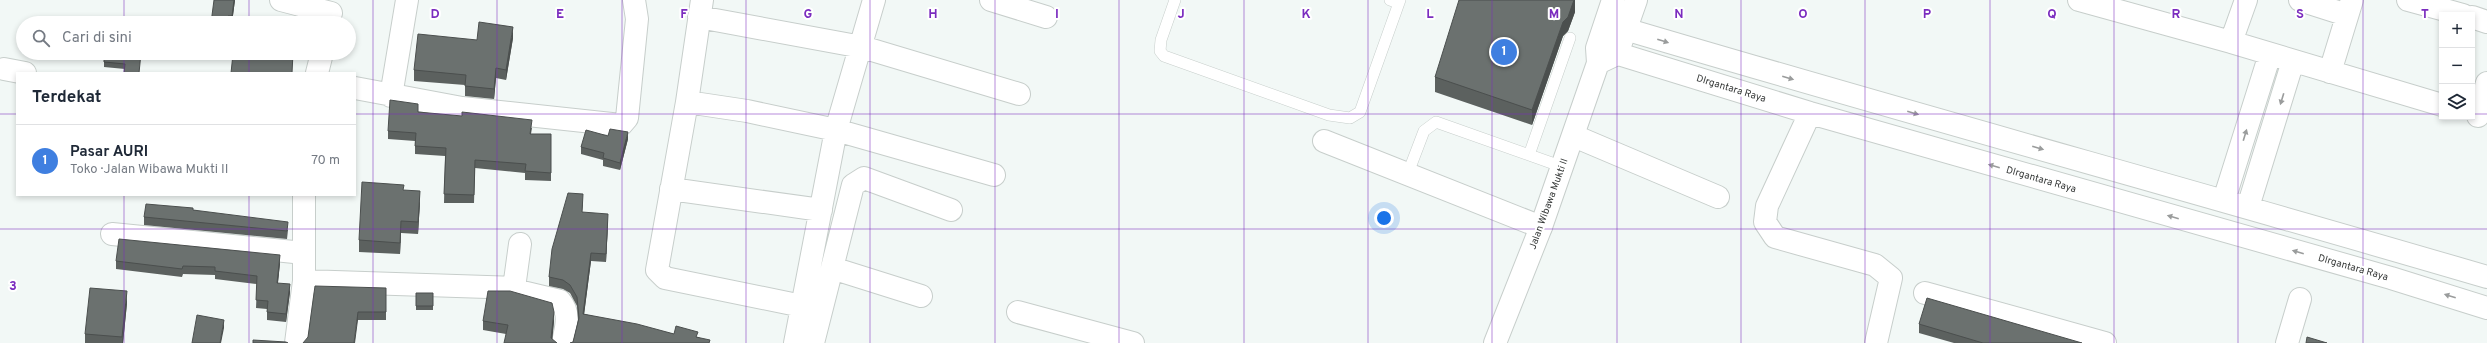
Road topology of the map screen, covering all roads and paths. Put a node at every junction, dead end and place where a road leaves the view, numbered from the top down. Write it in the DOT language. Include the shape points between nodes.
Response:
graph roads {
  1 [pos="281,0"];
  2 [pos="408,0"];
  3 [pos="634,0"];
  4 [pos="874,0"];
  5 [pos="991,0"];
  6 [pos="1175,0"];
  7 [pos="1613,0"];
  8 [pos="1636,0"];
  9 [pos="2079,0"];
  10 [pos="2246,0"];
  11 [pos="2300,0"];
  12 [pos="2408,0"];
  13 [pos="1396,1"];
  14 [pos="2133,7"];
  15 [pos="701,8"];
  16 [pos="2350,8"];
  17 [pos="331,12"];
  18 [pos="2452,12"];
  19 [pos="1046,17"];
  20 [pos="2475,19"];
  21 [pos="2487,22"];
  22 [pos="1605,23"];
  23 [pos="1626,30"];
  24 [pos="1570,38"];
  25 [pos="2231,42"];
  26 [pos="862,47"];
  27 [pos="2270,54"];
  28 [pos="1604,55"];
  29 [pos="320,60"];
  30 [pos="1725,60"];
  31 [pos="2293,62"];
  32 [pos="317,72"];
  33 [pos="2330,72"];
  34 [pos="2487,83"];
  35 [pos="1717,85"];
  36 [pos="356,88"];
  37 [pos="1019,94"];
  38 [pos="391,96"];
  39 [pos="687,102"];
  40 [pos="2439,104"];
  41 [pos="1810,113"];
  42 [pos="2479,116"];
  43 [pos="836,130"];
  44 [pos="1574,136"];
  45 [pos="1324,141"];
  46 [pos="1529,155"];
  47 [pos="1563,168"];
  48 [pos="2123,171"];
  49 [pos="1408,173"];
  50 [pos="994,175"];
  51 [pos="670,189"];
  52 [pos="304,196"];
  53 [pos="1718,197"];
  54 [pos="2224,200"];
  55 [pos="2115,201"];
  56 [pos="2248,207"];
  57 [pos="821,210"];
  58 [pos="951,210"];
  59 [pos="1541,227"];
  60 [pos="112,234"];
  61 [pos="520,244"];
  62 [pos="2398,251"];
  63 [pos="304,253"];
  64 [pos="832,268"];
  65 [pos="2487,277"];
  66 [pos="2391,278"];
  67 [pos="304,280"];
  68 [pos="514,288"];
  69 [pos="1924,293"];
  70 [pos="921,296"];
  71 [pos="2300,299"];
  72 [pos="802,306"];
  73 [pos="2487,308"];
  74 [pos="1018,312"];
  75 [pos="296,343"];
  76 [pos="563,343"];
  77 [pos="795,343"];
  78 [pos="812,343"];
  79 [pos="1133,343"];
  80 [pos="1495,343"];
  81 [pos="1876,343"];
  82 [pos="2104,343"];
  83 [pos="2287,343"];
  1 -- 17 [label="street"];
  2 -- 38 [label="street"];
  3 -- 38 [label="street" via="636,34 626,118 621,125 462,108"];
  4 -- 26 [label="street"];
  5 -- 19 [label="street"];
  6 -- 13 [label="lane" via="1161,40 1160,51 1164,56 1330,115 1350,118 1360,112"];
  7 -- 22 [label="street, Jalan Wibawa Mukti II"];
  8 -- 23 [label="street, Jalan Wibawa Mukti II"];
  9 -- 14 [label="street"];
  10 -- 25 [label="street"];
  11 -- 16 [label="street"];
  12 -- 18 [label="street"];
  14 -- 25 [label="street"];
  15 -- 26 [label="street"];
  15 -- 39 [label="street"];
  16 -- 33 [label="street"];
  20 -- 21 [label="street"];
  22 -- 23 [label="street"];
  22 -- 28 [label="street, Jalan Wibawa Mukti II"];
  23 -- 28 [label="street, Jalan Wibawa Mukti II"];
  23 -- 30 [label="street, one-way"];
  24 -- 46 [label="lane"];
  25 -- 27 [label="street"];
  26 -- 37 [label="street"];
  26 -- 43 [label="street"];
  27 -- 31 [label="street"];
  54 -- 27 [label="street, one-way"];
  28 -- 35 [label="street, DIrgantara Raya"];
  28 -- 44 [label="street, Jalan Wibawa Mukti II"];
  29 -- 32 [label="street"];
  30 -- 35 [label="street"];
  30 -- 48 [label="street, one-way"];
  31 -- 33 [label="street"];
  31 -- 56 [label="street, one-way"];
  33 -- 40 [label="street"];
  34 -- 42 [label="street"];
  35 -- 41 [label="street, DIrgantara Raya"];
  36 -- 38 [label="street"];
  39 -- 43 [label="street" via="747,111"];
  39 -- 51 [label="street"];
  55 -- 41 [label="street, DIrgantara Raya, one-way"];
  41 -- 81 [label="street" via="1766,206 1765,222 1775,237 1875,265 1891,278"];
  43 -- 50 [label="street"];
  43 -- 57 [label="street"];
  44 -- 47 [label="street, Jalan Wibawa Mukti II"];
  44 -- 53 [label="street"];
  45 -- 49 [label="street"];
  46 -- 47 [label="lane"];
  46 -- 49 [label="lane" via="1436,122 1424,131"];
  47 -- 59 [label="street, Jalan Wibawa Mukti II"];
  48 -- 54 [label="street"];
  48 -- 55 [label="street"];
  49 -- 59 [label="street"];
  51 -- 57 [label="street"];
  51 -- 72 [label="street" via="657,270 665,278"];
  52 -- 63 [label="street"];
  54 -- 56 [label="street"];
  66 -- 55 [label="street, DIrgantara Raya, one-way"];
  56 -- 62 [label="street"];
  57 -- 72 [label="street"];
  58 -- 64 [label="street" via="864,178 853,185"];
  59 -- 80 [label="street, Jalan Wibawa Mukti II"];
  60 -- 63 [label="street"];
  61 -- 68 [label="street"];
  62 -- 65 [label="street"];
  62 -- 66 [label="street"];
  63 -- 67 [label="street"];
  64 -- 70 [label="street"];
  64 -- 78 [label="street"];
  73 -- 66 [label="street, DIrgantara Raya, one-way"];
  67 -- 68 [label="street"];
  67 -- 75 [label="street"];
  68 -- 76 [label="street" via="560,301 566,310 568,320"];
  69 -- 82 [label="street"];
  71 -- 83 [label="street"];
  72 -- 77 [label="street"];
  74 -- 79 [label="street"];
}
